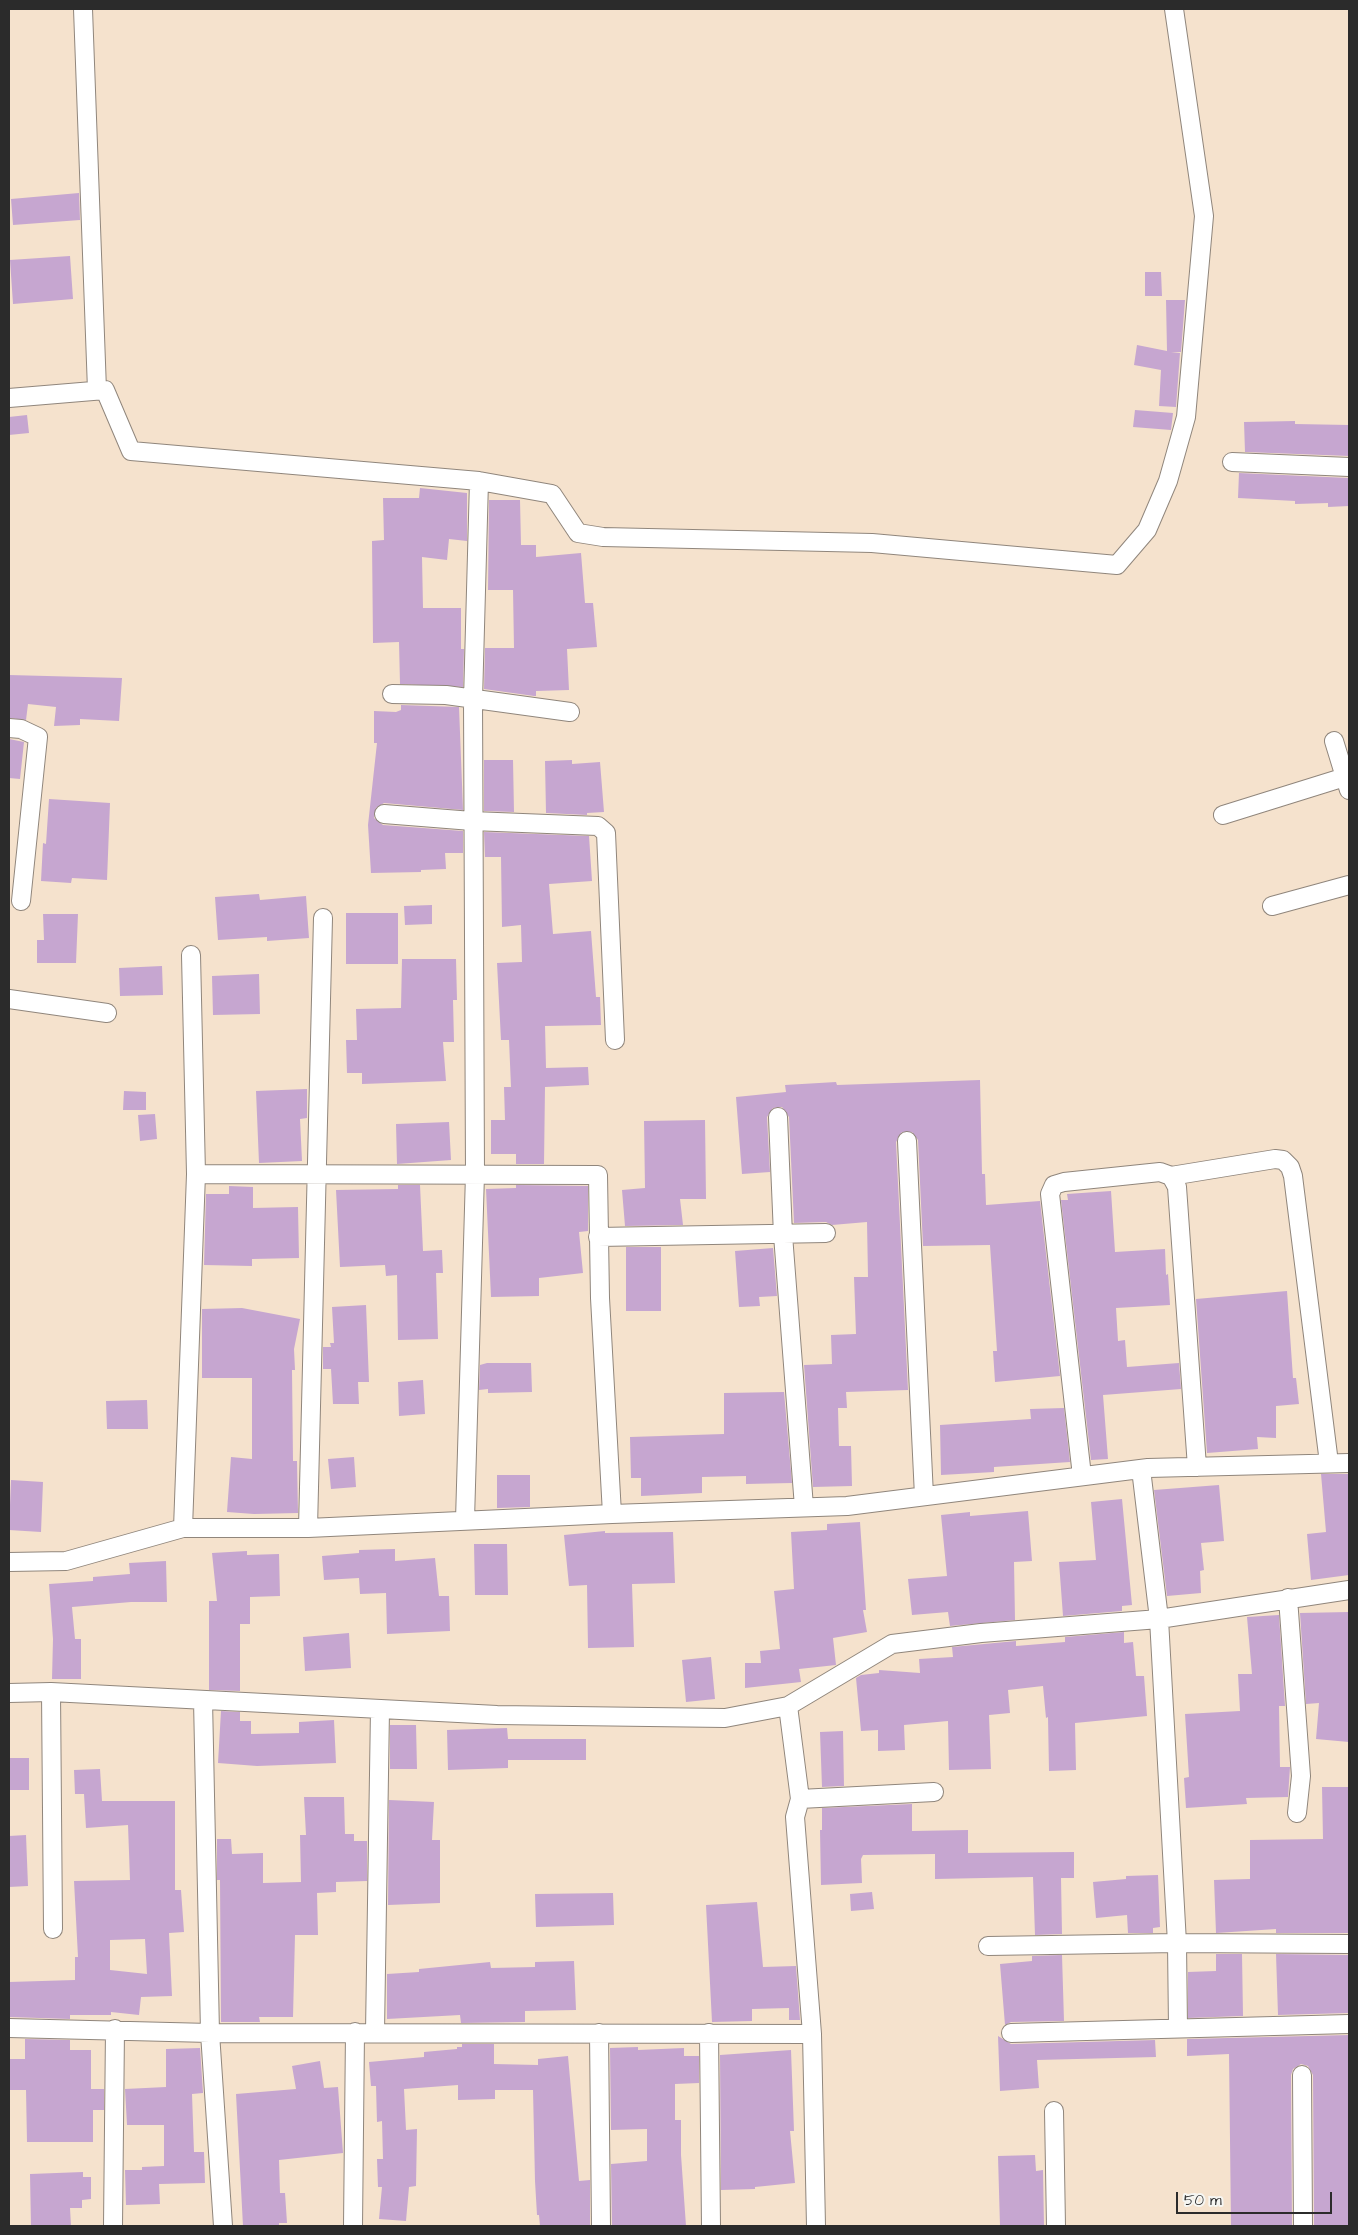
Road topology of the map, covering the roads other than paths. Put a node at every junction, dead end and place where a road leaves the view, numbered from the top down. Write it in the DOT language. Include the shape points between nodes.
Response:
graph roads {
  1 [pos="83,9"];
  2 [pos="1174,9"];
  3 [pos="97,390"];
  4 [pos="9,398"];
  5 [pos="1232,462"];
  6 [pos="1349,467"];
  7 [pos="478,481"];
  8 [pos="392,694"];
  9 [pos="473,700"];
  10 [pos="570,712"];
  11 [pos="9,728"];
  12 [pos="1334,741"];
  13 [pos="1347,784"];
  14 [pos="384,814"];
  15 [pos="1222,815"];
  16 [pos="472,821"];
  17 [pos="1349,885"];
  18 [pos="21,901"];
  19 [pos="1272,906"];
  20 [pos="323,918"];
  21 [pos="191,956"];
  22 [pos="9,999"];
  23 [pos="107,1013"];
  24 [pos="615,1040"];
  25 [pos="778,1117"];
  26 [pos="907,1141"];
  27 [pos="317,1173"];
  28 [pos="196,1174"];
  29 [pos="475,1174"];
  30 [pos="1170,1176"];
  31 [pos="826,1233"];
  32 [pos="783,1235"];
  33 [pos="598,1238"];
  34 [pos="1349,1462"];
  35 [pos="1329,1463"];
  36 [pos="1197,1467"];
  37 [pos="1141,1469"];
  38 [pos="1082,1476"];
  39 [pos="924,1496"];
  40 [pos="804,1507"];
  41 [pos="612,1514"];
  42 [pos="465,1520"];
  43 [pos="183,1528"];
  44 [pos="308,1528"];
  45 [pos="9,1562"];
  46 [pos="1349,1590"];
  47 [pos="1288,1598"];
  48 [pos="1159,1618"];
  49 [pos="51,1692"];
  50 [pos="9,1693"];
  51 [pos="203,1700"];
  52 [pos="788,1706"];
  53 [pos="380,1708"];
  54 [pos="934,1792"];
  55 [pos="800,1798"];
  56 [pos="1297,1813"];
  57 [pos="53,1929"];
  58 [pos="1176,1943"];
  59 [pos="1349,1944"];
  60 [pos="988,1946"];
  61 [pos="1349,2024"];
  62 [pos="9,2028"];
  63 [pos="1178,2028"];
  64 [pos="115,2029"];
  65 [pos="355,2032"];
  66 [pos="374,2032"];
  67 [pos="210,2033"];
  68 [pos="599,2033"];
  69 [pos="709,2033"];
  70 [pos="1011,2033"];
  71 [pos="812,2034"];
  72 [pos="1302,2075"];
  73 [pos="1054,2111"];
  74 [pos="113,2226"];
  75 [pos="223,2226"];
  76 [pos="353,2226"];
  77 [pos="601,2226"];
  78 [pos="711,2226"];
  79 [pos="816,2226"];
  80 [pos="1056,2226"];
  81 [pos="1303,2226"];
  1 -- 3 [label="street"];
  2 -- 7 [label="street" via="1204,216 1186,417 1168,481 1147,530 1118,565 872,543 602,537 578,533 552,494"];
  3 -- 4 [label="street"];
  3 -- 7 [label="street" via="104,390 131,452"];
  5 -- 6 [label="street"];
  7 -- 9 [label="street"];
  8 -- 9 [label="street" via="446,695"];
  9 -- 10 [label="street"];
  9 -- 16 [label="street"];
  11 -- 18 [label="street" via="21,729 38,737"];
  12 -- 13 [label="street"];
  13 -- 15 [label="street"];
  14 -- 16 [label="street"];
  16 -- 24 [label="street" via="598,826 606,833"];
  16 -- 29 [label="street"];
  17 -- 19 [label="street"];
  20 -- 27 [label="street"];
  21 -- 28 [label="street"];
  22 -- 23 [label="street"];
  25 -- 32 [label="street"];
  26 -- 39 [label="street"];
  27 -- 28 [label="street"];
  27 -- 29 [label="street"];
  27 -- 44 [label="street"];
  28 -- 43 [label="street"];
  29 -- 33 [label="street" via="598,1175"];
  29 -- 42 [label="street"];
  30 -- 35 [label="street" via="1275,1159 1284,1160 1290,1167"];
  30 -- 36 [label="street" via="1177,1187"];
  30 -- 38 [label="street" via="1160,1172 1064,1182 1054,1185 1050,1194"];
  31 -- 32 [label="street"];
  32 -- 33 [label="street"];
  32 -- 40 [label="street"];
  33 -- 41 [label="street"];
  34 -- 35 [label="street"];
  35 -- 36 [label="street"];
  36 -- 37 [label="street"];
  37 -- 38 [label="street"];
  37 -- 48 [label="street"];
  38 -- 39 [label="street"];
  39 -- 40 [label="street" via="847,1506"];
  40 -- 41 [label="street"];
  41 -- 42 [label="street"];
  42 -- 44 [label="street"];
  43 -- 44 [label="street"];
  43 -- 45 [label="street" via="66,1561"];
  46 -- 47 [label="street"];
  47 -- 48 [label="street"];
  47 -- 56 [label="street" via="1301,1776"];
  48 -- 52 [label="street" via="892,1644"];
  48 -- 58 [label="street"];
  49 -- 50 [label="street"];
  49 -- 51 [label="street"];
  49 -- 57 [label="street"];
  51 -- 53 [label="street"];
  51 -- 67 [label="street"];
  52 -- 53 [label="street" via="725,1718 497,1715"];
  52 -- 55 [label="street"];
  53 -- 66 [label="street"];
  54 -- 55 [label="street"];
  55 -- 71 [label="street" via="795,1817"];
  58 -- 59 [label="street"];
  58 -- 60 [label="street"];
  58 -- 63 [label="street"];
  61 -- 63 [label="street"];
  62 -- 64 [label="street"];
  63 -- 70 [label="street"];
  64 -- 67 [label="street"];
  64 -- 74 [label="street"];
  65 -- 66 [label="street"];
  65 -- 67 [label="street"];
  65 -- 76 [label="street"];
  66 -- 68 [label="street"];
  67 -- 75 [label="street"];
  68 -- 69 [label="street"];
  68 -- 77 [label="street"];
  69 -- 71 [label="street"];
  69 -- 78 [label="street"];
  71 -- 79 [label="street"];
  72 -- 81 [label="street"];
  73 -- 80 [label="street"];
}
